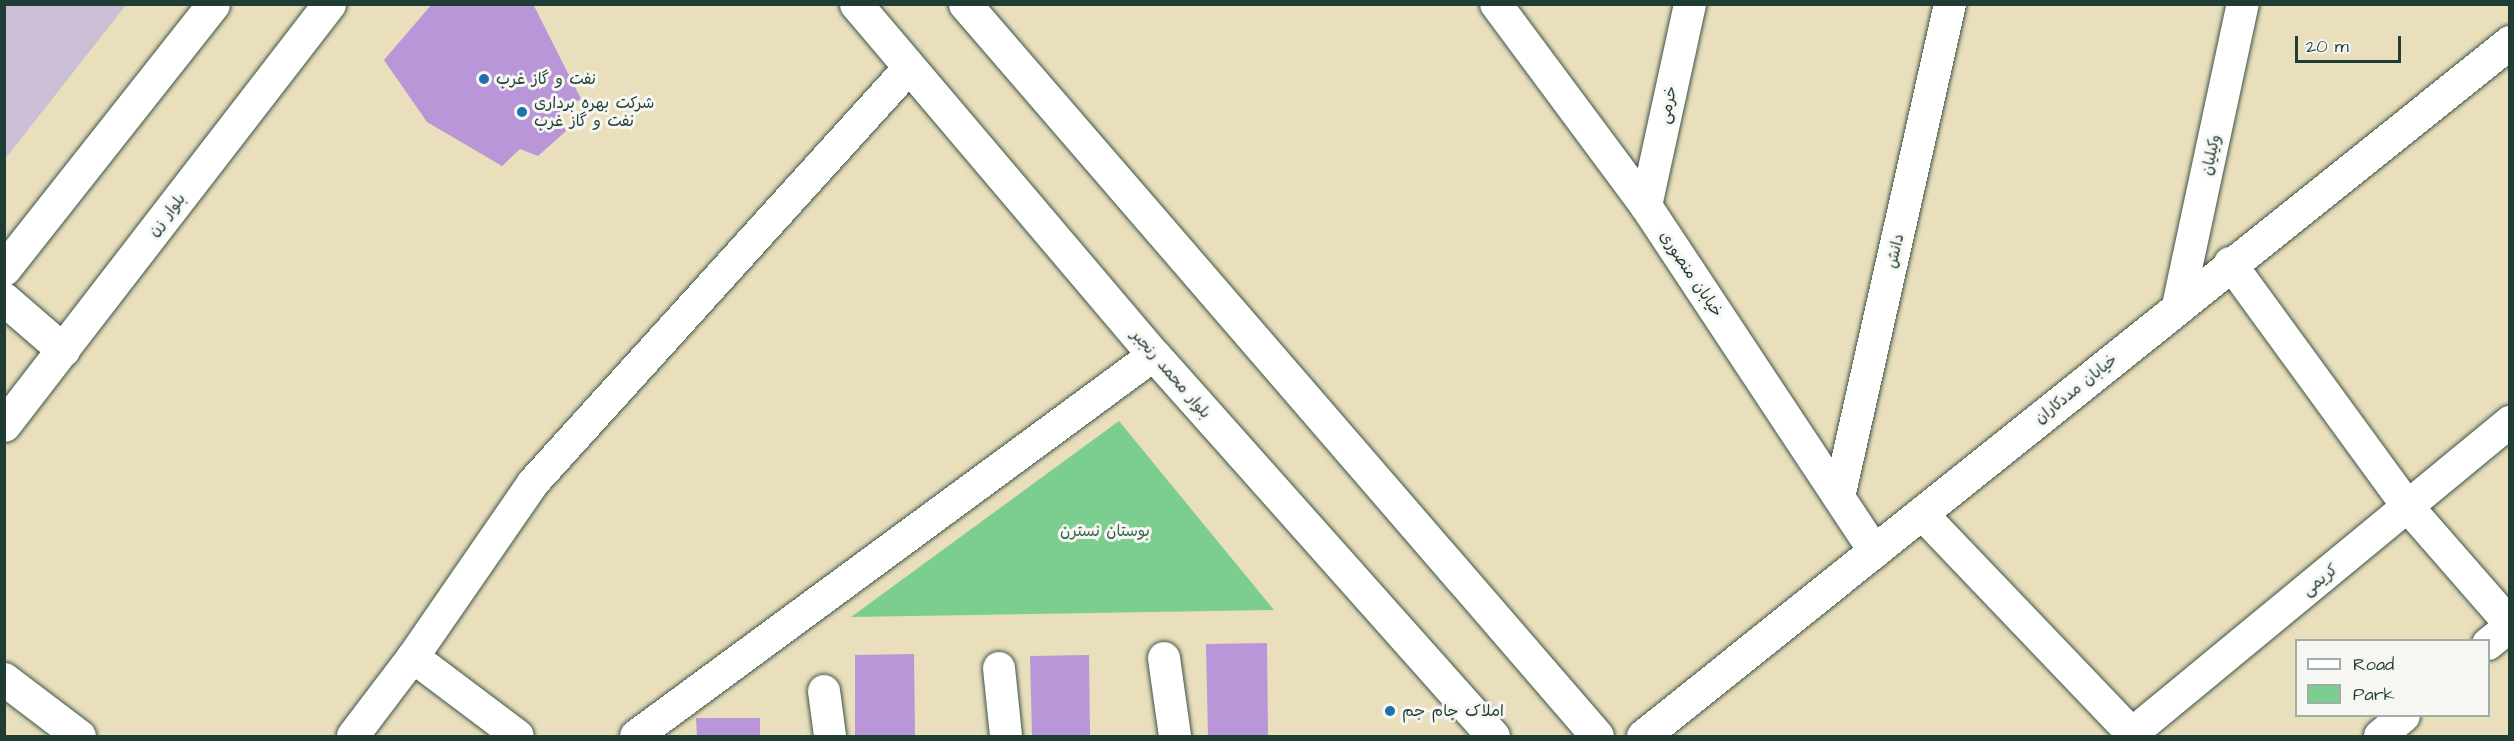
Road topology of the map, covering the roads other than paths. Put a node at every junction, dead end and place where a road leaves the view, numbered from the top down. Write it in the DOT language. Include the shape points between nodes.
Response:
graph roads {
  1 [pos="213,4"];
  2 [pos="329,4"];
  3 [pos="856,4"];
  4 [pos="965,4"];
  5 [pos="1496,4"];
  6 [pos="1690,4"];
  7 [pos="1950,4"];
  8 [pos="2243,4"];
  9 [pos="2510,42"];
  10 [pos="909,68"];
  11 [pos="1646,206"];
  12 [pos="2230,263"];
  13 [pos="4,269"];
  14 [pos="4,299"];
  15 [pos="2178,306"];
  16 [pos="63,350"];
  17 [pos="1154,355"];
  18 [pos="2510,422"];
  19 [pos="4,424"];
  20 [pos="1839,497"];
  21 [pos="2408,507"];
  22 [pos="1923,515"];
  23 [pos="1875,552"];
  24 [pos="2510,625"];
  25 [pos="2490,642"];
  26 [pos="413,657"];
  27 [pos="1164,658"];
  28 [pos="999,668"];
  29 [pos="4,679"];
  30 [pos="824,691"];
  31 [pos="2403,717"];
  32 [pos="79,736"];
  33 [pos="352,736"];
  34 [pos="518,736"];
  35 [pos="636,736"];
  36 [pos="830,736"];
  37 [pos="1006,736"];
  38 [pos="1175,736"];
  39 [pos="1493,736"];
  40 [pos="1597,736"];
  41 [pos="1643,736"];
  42 [pos="2132,736"];
  43 [pos="2380,736"];
  1 -- 13 [label="street"];
  2 -- 16 [label="street, بلوار زن"];
  3 -- 10 [label="street, بلوار محمد رنجبر"];
  4 -- 40 [label="street"];
  5 -- 11 [label="street, خیابان منصوری"];
  6 -- 11 [label="street, خرمی"];
  7 -- 20 [label="street, دانش"];
  8 -- 15 [label="street, وکیلیان"];
  9 -- 12 [label="street, خیابان مددکاران"];
  10 -- 17 [label="street, بلوار محمد رنجبر"];
  10 -- 26 [label="street" via="533,483"];
  11 -- 20 [label="street, خیابان منصوری"];
  12 -- 15 [label="street, خیابان مددکاران"];
  12 -- 21 [label="street"];
  14 -- 16 [label="street"];
  15 -- 22 [label="street, خیابان مددکاران"];
  16 -- 19 [label="street, بلوار زن"];
  17 -- 35 [label="street"];
  17 -- 39 [label="street, بلوار محمد رنجبر"];
  18 -- 21 [label="street, کریمی"];
  20 -- 23 [label="street, خیابان منصوری"];
  21 -- 24 [label="street"];
  21 -- 42 [label="street, کریمی"];
  22 -- 23 [label="street, خیابان مددکاران"];
  22 -- 42 [label="street"];
  23 -- 41 [label="street, خیابان مددکاران"];
  24 -- 25 [label="street"];
  26 -- 33 [label="street"];
  26 -- 34 [label="street"];
  27 -- 38 [label="street"];
  28 -- 37 [label="street"];
  29 -- 32 [label="street"];
  30 -- 36 [label="street"];
  31 -- 43 [label="street"];
}
